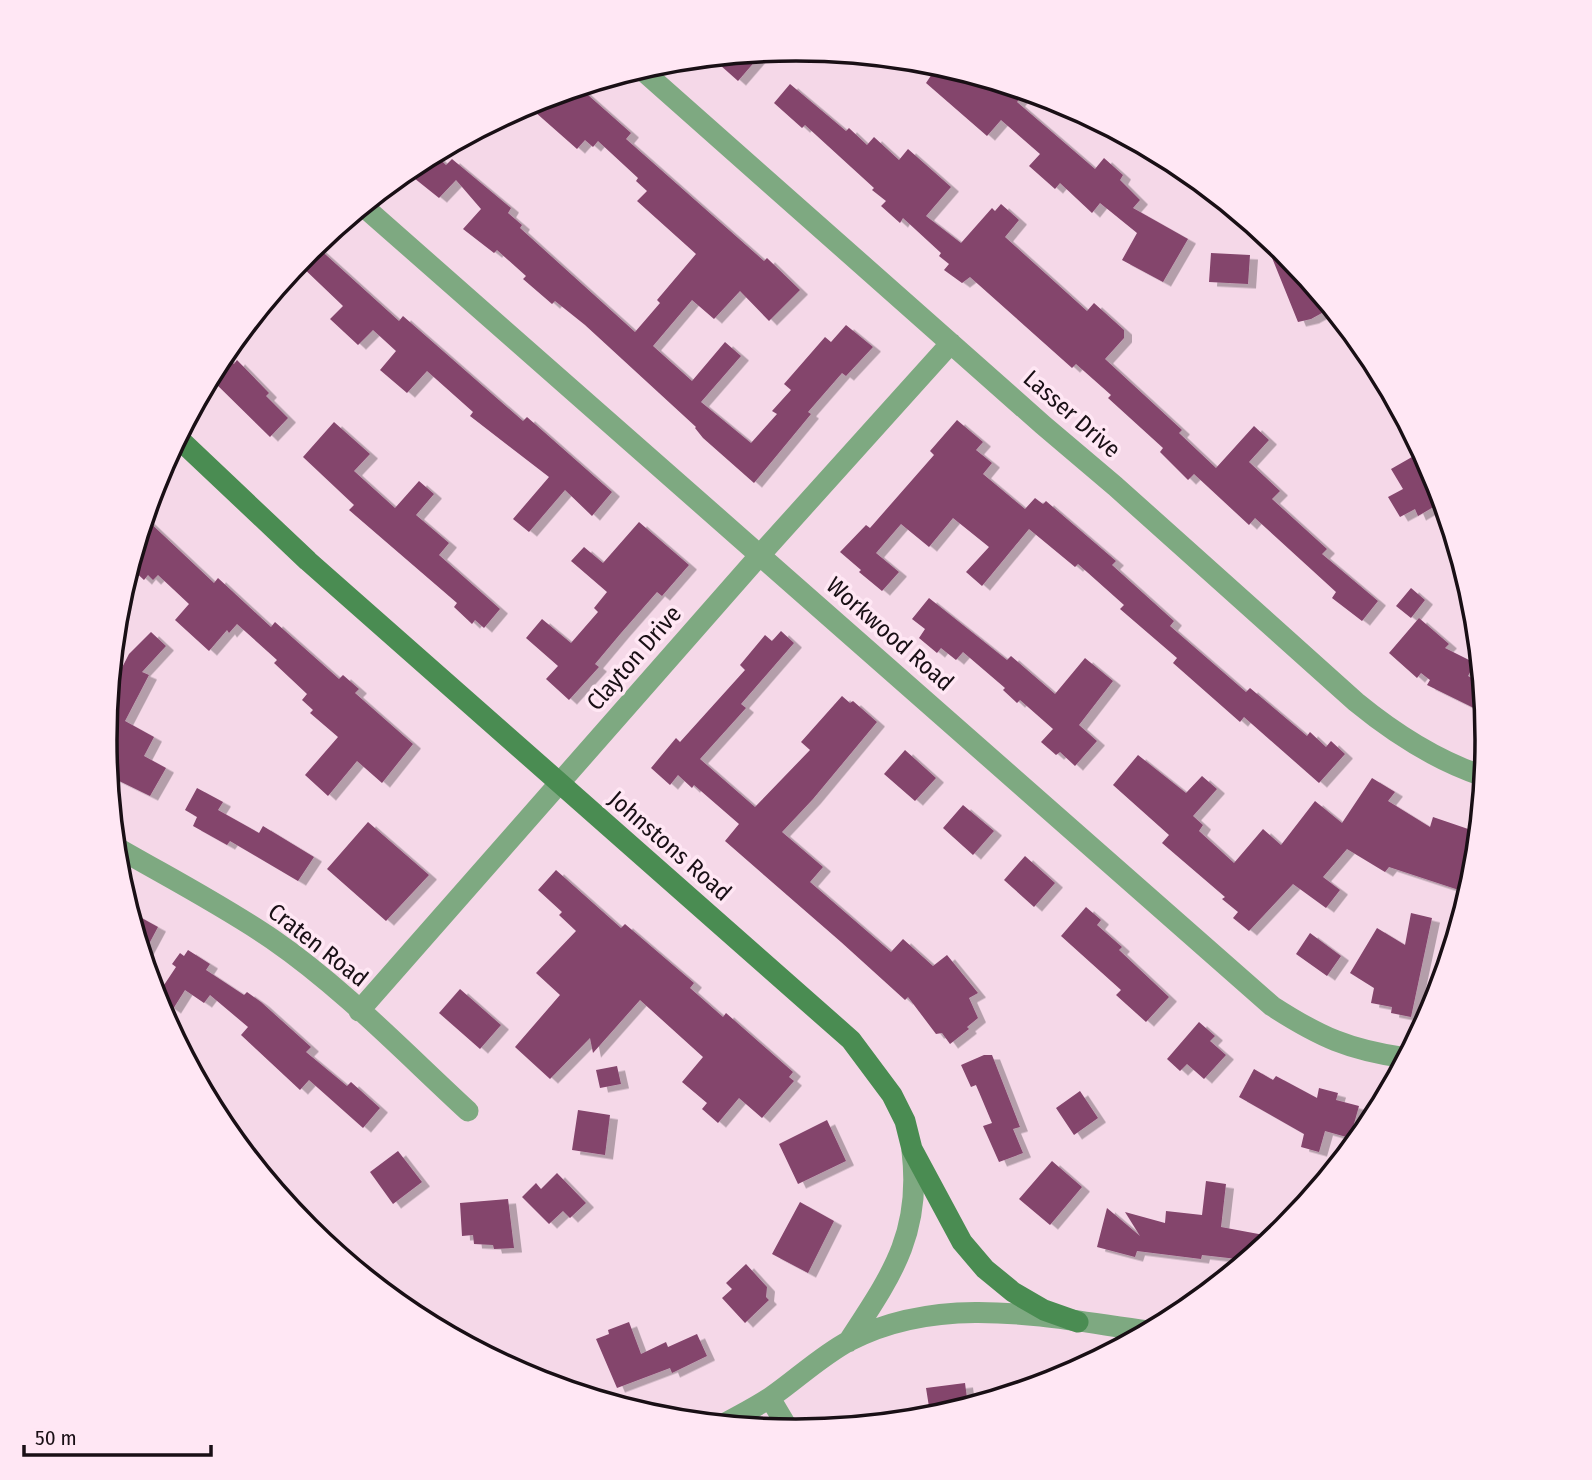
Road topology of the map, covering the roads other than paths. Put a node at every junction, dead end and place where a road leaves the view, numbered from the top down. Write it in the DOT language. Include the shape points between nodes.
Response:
graph roads {
  1 [pos="649,77"];
  2 [pos="370,212"];
  3 [pos="951,343"];
  4 [pos="185,445"];
  5 [pos="760,555"];
  6 [pos="1474,773"];
  7 [pos="559,783"];
  8 [pos="127,854"];
  9 [pos="359,1011"];
  10 [pos="1396,1057"];
  11 [pos="468,1111"];
  12 [pos="912,1149"];
  13 [pos="1078,1322"];
  14 [pos="1133,1329"];
  15 [pos="848,1342"];
  16 [pos="770,1398"];
  17 [pos="739,1416"];
  18 [pos="782,1418"];
  1 -- 3 [label="street, Lasser Drive"];
  2 -- 5 [label="street, Workwood Road"];
  3 -- 5 [label="street, Clayton Drive"];
  3 -- 6 [label="street, Lasser Drive" via="1380,722 1428,754"];
  4 -- 7 [label="street, Johnstons Road" via="308,561"];
  5 -- 7 [label="street, Clayton Drive"];
  5 -- 10 [label="street, Workwood Road" via="1272,1006 1310,1031 1339,1043"];
  7 -- 9 [label="street, Clayton Drive"];
  7 -- 12 [label="street, Johnstons Road" via="851,1040 892,1095"];
  8 -- 9 [label="street, Craten Road" via="272,940"];
  9 -- 11 [label="street, Craten Road"];
  12 -- 13 [label="street, Johnstons Road" via="962,1242 985,1269 1044,1310"];
  12 -- 15 [label="street" via="913,1209 905,1242 892,1274"];
  13 -- 14 [label="street"];
  13 -- 15 [label="street" via="996,1311 959,1312 888,1326"];
  15 -- 16 [label="street"];
  16 -- 17 [label="street"];
  16 -- 18 [label="street"];
}
